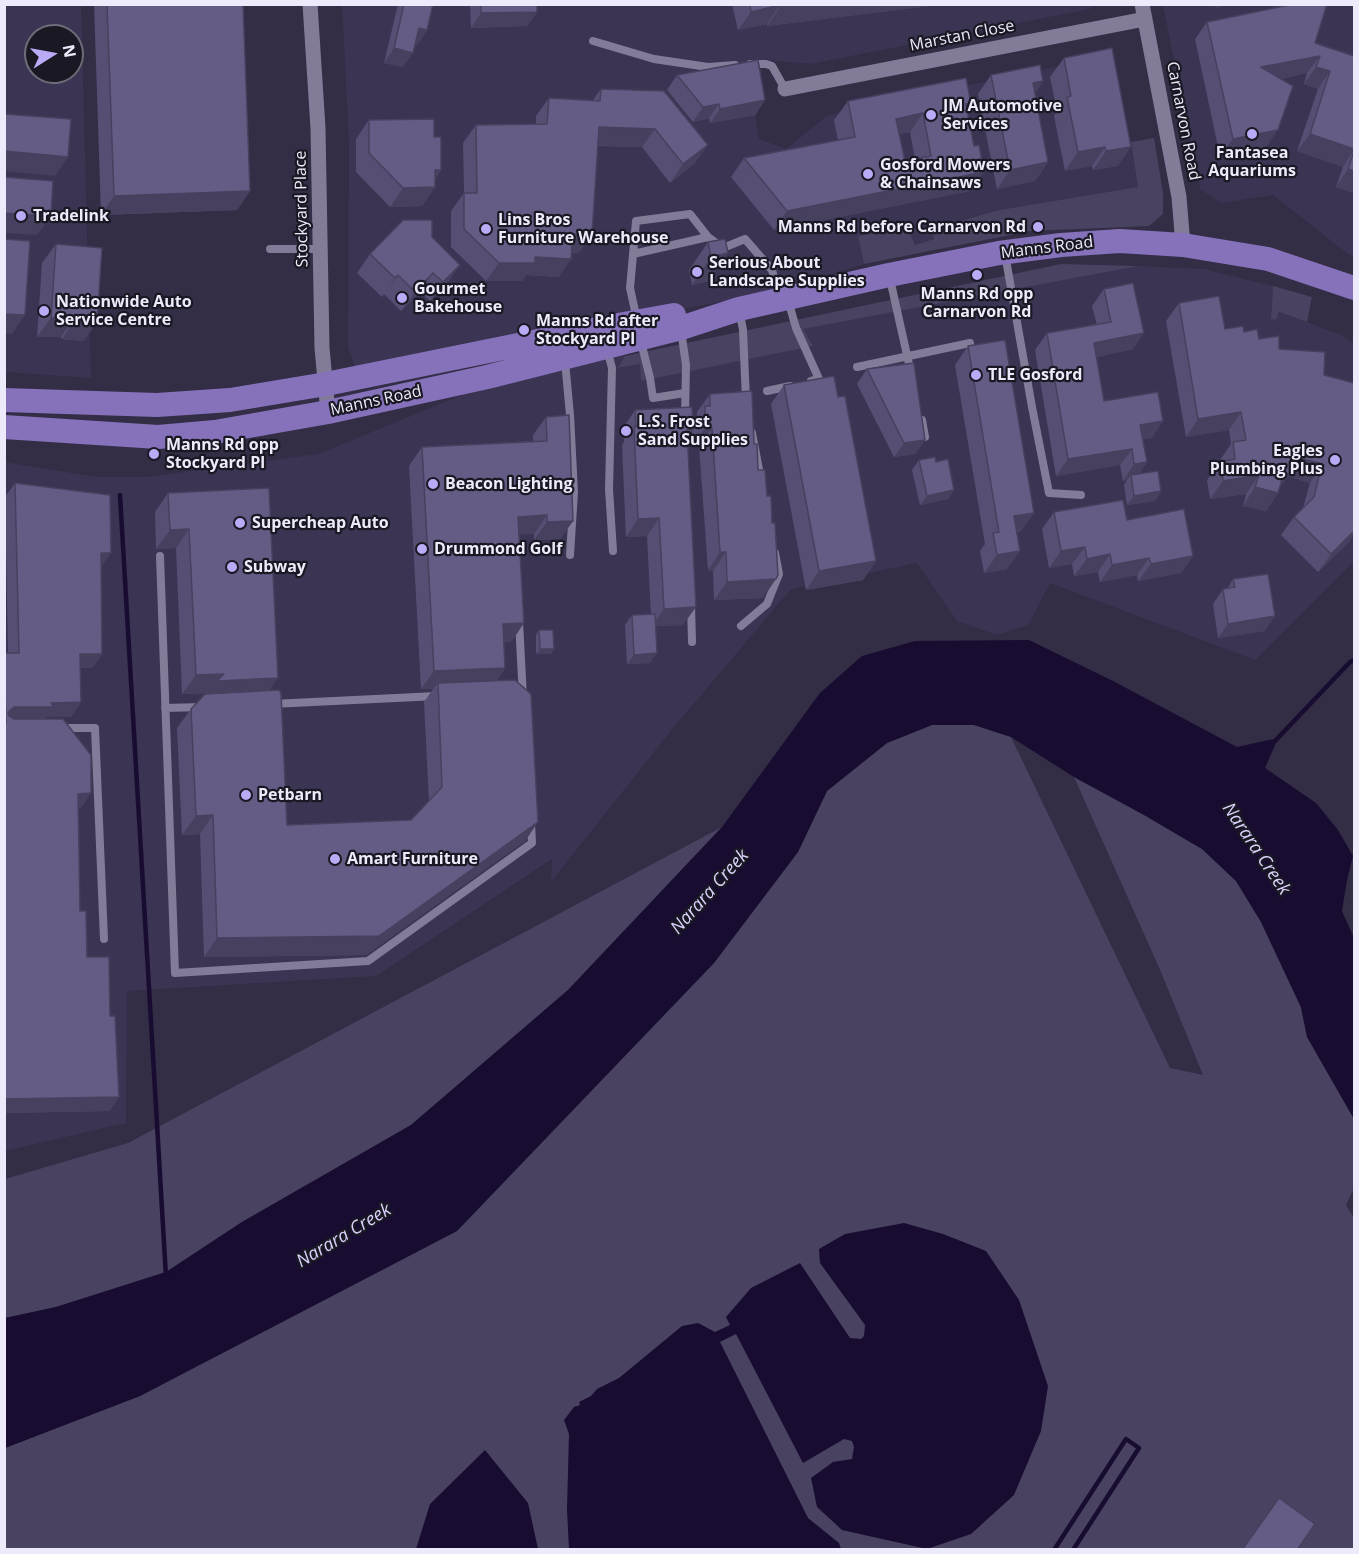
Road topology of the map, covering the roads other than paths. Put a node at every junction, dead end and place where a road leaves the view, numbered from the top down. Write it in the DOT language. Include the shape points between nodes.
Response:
graph roads {
  1 [pos="310,4"];
  2 [pos="1143,12"];
  3 [pos="593,41"];
  4 [pos="785,89"];
  5 [pos="708,237"];
  6 [pos="1183,245"];
  7 [pos="270,249"];
  8 [pos="322,249"];
  9 [pos="1005,253"];
  10 [pos="633,254"];
  11 [pos="889,275"];
  12 [pos="1354,288"];
  13 [pos="784,299"];
  14 [pos="739,309"];
  15 [pos="681,328"];
  16 [pos="639,330"];
  17 [pos="970,343"];
  18 [pos="606,346"];
  19 [pos="564,357"];
  20 [pos="908,357"];
  21 [pos="857,367"];
  22 [pos="819,379"];
  23 [pos="913,380"];
  24 [pos="326,384"];
  25 [pos="824,387"];
  26 [pos="767,391"];
  27 [pos="684,393"];
  28 [pos="4,400"];
  29 [pos="328,412"];
  30 [pos="749,412"];
  31 [pos="920,414"];
  32 [pos="751,424"];
  33 [pos="4,427"];
  34 [pos="686,429"];
  35 [pos="925,437"];
  36 [pos="764,494"];
  37 [pos="1081,495"];
  38 [pos="773,540"];
  39 [pos="613,551"];
  40 [pos="570,555"];
  41 [pos="160,556"];
  42 [pos="691,594"];
  43 [pos="518,613"];
  44 [pos="741,626"];
  45 [pos="692,642"];
  46 [pos="512,692"];
  47 [pos="523,692"];
  48 [pos="445,695"];
  49 [pos="524,703"];
  50 [pos="258,704"];
  51 [pos="212,706"];
  52 [pos="165,708"];
  53 [pos="50,728"];
  54 [pos="530,808"];
  55 [pos="104,939"];
  1 -- 8 [label="street, Stockyard Place"];
  2 -- 4 [label="street, Marstan Close"];
  2 -- 6 [label="street, Carnarvon Road" via="1179,197"];
  3 -- 4 [label="lane" via="654,59 708,67 766,64 772,66"];
  5 -- 10 [label="lane"];
  5 -- 10 [label="lane" via="690,214 636,221"];
  5 -- 13 [label="lane" via="723,248 745,239 772,270"];
  6 -- 9 [label="main road, Manns Road" via="1093,242"];
  6 -- 12 [label="main road, Manns Road" via="1268,259"];
  7 -- 8 [label="lane"];
  8 -- 24 [label="street, Stockyard Place"];
  9 -- 11 [label="main road, Manns Road"];
  9 -- 37 [label="lane" via="1050,493"];
  10 -- 16 [label="lane" via="630,288"];
  11 -- 13 [label="main road, Manns Road"];
  11 -- 20 [label="lane"];
  13 -- 14 [label="main road, Manns Road"];
  13 -- 22 [label="lane"];
  14 -- 15 [label="main road, Manns Road"];
  14 -- 16 [label="main road, Manns Road" via="665,316"];
  14 -- 30 [label="lane"];
  15 -- 16 [label="main road, Manns Road"];
  15 -- 27 [label="lane" via="686,365"];
  16 -- 18 [label="main road, Manns Road"];
  16 -- 24 [label="main road, Manns Road"];
  16 -- 27 [label="lane" via="653,398"];
  17 -- 20 [label="lane"];
  18 -- 19 [label="main road, Manns Road"];
  18 -- 39 [label="lane" via="612,368 609,489"];
  19 -- 29 [label="main road, Manns Road"];
  19 -- 40 [label="lane" via="573,492"];
  20 -- 21 [label="lane"];
  20 -- 23 [label="lane"];
  22 -- 25 [label="lane"];
  22 -- 26 [label="lane"];
  24 -- 28 [label="main road, Manns Road" via="230,400 157,405"];
  24 -- 29 [label="street, Stockyard Place"];
  27 -- 34 [label="lane"];
  29 -- 33 [label="main road, Manns Road" via="214,432 158,437"];
  31 -- 35 [label="lane"];
  32 -- 36 [label="lane"];
  38 -- 44 [label="lane" via="779,574 767,604"];
  41 -- 52 [label="lane"];
  42 -- 45 [label="lane"];
  43 -- 47 [label="lane"];
  46 -- 47 [label="lane"];
  47 -- 49 [label="lane"];
  48 -- 50 [label="lane"];
  51 -- 52 [label="lane"];
  52 -- 54 [label="lane" via="175,973 368,961 532,843"];
  53 -- 55 [label="lane" via="95,728"];
}
